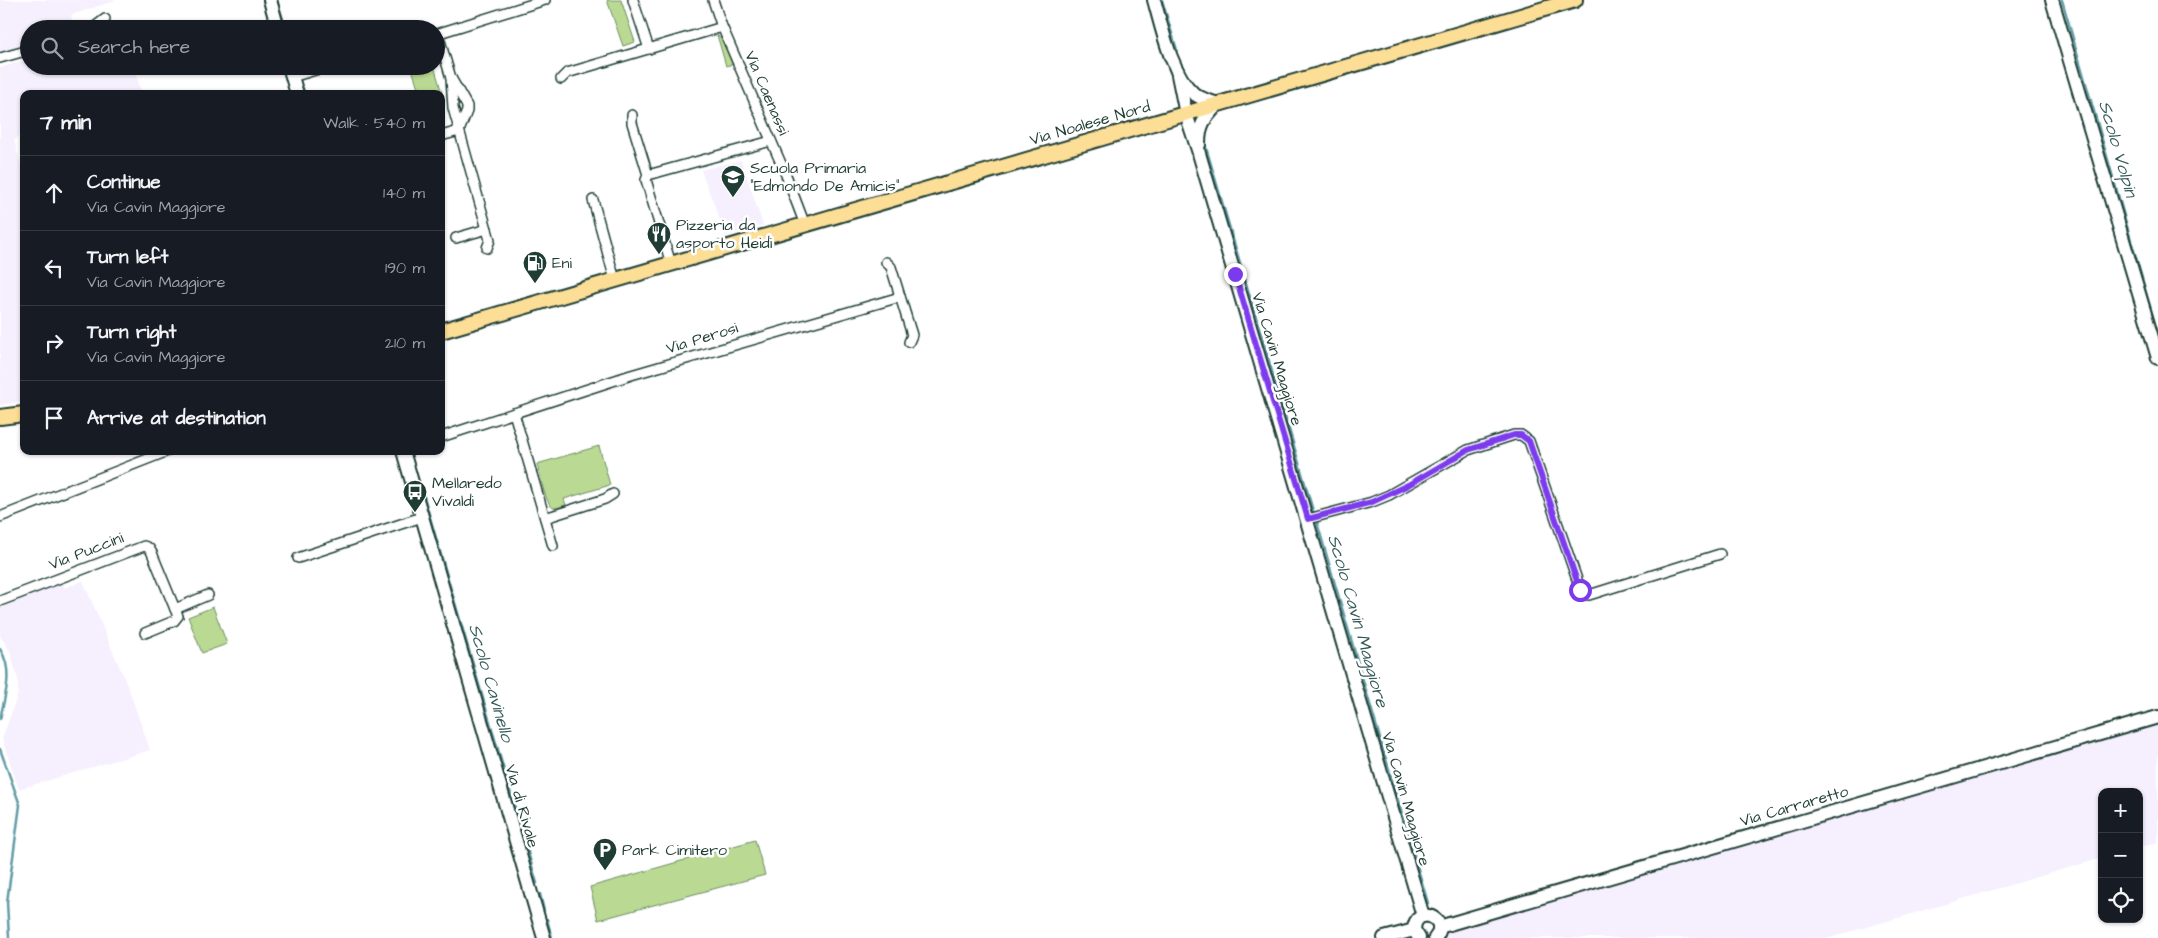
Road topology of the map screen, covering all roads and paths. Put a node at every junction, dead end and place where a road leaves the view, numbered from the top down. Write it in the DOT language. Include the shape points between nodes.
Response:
graph roads {
  1 [pos="270,0"];
  2 [pos="545,0"];
  3 [pos="633,0"];
  4 [pos="713,0"];
  5 [pos="1154,0"];
  6 [pos="1575,0"];
  7 [pos="2052,0"];
  8 [pos="276,20"];
  9 [pos="721,24"];
  10 [pos="445,31"];
  11 [pos="649,48"];
  12 [pos="20,52"];
  13 [pos="0,58"];
  14 [pos="445,59"];
  15 [pos="1177,70"];
  16 [pos="292,75"];
  17 [pos="451,78"];
  18 [pos="561,79"];
  19 [pos="296,90"];
  20 [pos="1192,93"];
  21 [pos="1218,104"];
  22 [pos="1189,113"];
  23 [pos="632,115"];
  24 [pos="1199,129"];
  25 [pos="459,131"];
  26 [pos="445,135"];
  27 [pos="771,141"];
  28 [pos="1198,150"];
  29 [pos="648,175"];
  30 [pos="593,200"];
  31 [pos="805,225"];
  32 [pos="487,229"];
  33 [pos="456,238"];
  34 [pos="487,248"];
  35 [pos="886,262"];
  36 [pos="671,264"];
  37 [pos="615,280"];
  38 [pos="900,297"];
  39 [pos="445,330"];
  40 [pos="910,342"];
  41 [pos="2158,358"];
  42 [pos="514,412"];
  43 [pos="20,414"];
  44 [pos="0,417"];
  45 [pos="445,436"];
  46 [pos="158,455"];
  47 [pos="404,455"];
  48 [pos="613,494"];
  49 [pos="0,517"];
  50 [pos="422,517"];
  51 [pos="545,518"];
  52 [pos="1314,518"];
  53 [pos="553,546"];
  54 [pos="1720,554"];
  55 [pos="298,558"];
  56 [pos="208,596"];
  57 [pos="0,601"];
  58 [pos="175,609"];
  59 [pos="145,634"];
  60 [pos="2158,717"];
  61 [pos="1423,916"];
  62 [pos="1437,932"];
  63 [pos="1416,934"];
  64 [pos="544,938"];
  65 [pos="1384,938"];
  1 -- 8 [label="street"];
  2 -- 10 [label="street"];
  3 -- 11 [label="street"];
  4 -- 9 [label="street, Via Caenassi"];
  5 -- 15 [label="street, Via Cavin Maggiore"];
  6 -- 21 [label="main road, Via Noalese Nord"];
  7 -- 41 [label="street"];
  9 -- 11 [label="street" via="719,28"];
  9 -- 27 [label="street, Via Caenassi"];
  11 -- 18 [label="street" via="567,73"];
  12 -- 13 [label="street"];
  14 -- 17 [label="street"];
  15 -- 20 [label="street, Via Cavin Maggiore"];
  15 -- 22 [label="street, Via Cavin Maggiore"];
  16 -- 19 [label="street"];
  17 -- 25 [label="street" via="452,104"];
  17 -- 25 [label="street" via="467,106"];
  20 -- 21 [label="street"];
  20 -- 22 [label="street, Via Cavin Maggiore" via="1194,104"];
  21 -- 22 [label="main road, Via Noalese Nord"];
  21 -- 24 [label="street"];
  22 -- 24 [label="street, Via Cavin Maggiore"];
  22 -- 28 [label="street, Via Cavin Maggiore"];
  22 -- 31 [label="main road, Via Noalese Nord"];
  23 -- 29 [label="street"];
  24 -- 28 [label="street, Via Cavin Maggiore"];
  25 -- 26 [label="street"];
  25 -- 32 [label="street"];
  27 -- 29 [label="street"];
  27 -- 31 [label="street, Via Caenassi"];
  28 -- 52 [label="street, Via Cavin Maggiore"];
  29 -- 36 [label="street" via="646,180"];
  30 -- 37 [label="street"];
  31 -- 36 [label="main road, Via Noalese Nord"];
  32 -- 33 [label="street"];
  32 -- 34 [label="street" via="490,240"];
  35 -- 38 [label="street" via="891,267"];
  36 -- 37 [label="main road, Via Noalese Nord"];
  37 -- 39 [label="main road, Via Noalese Nord"];
  38 -- 40 [label="street" via="912,335"];
  38 -- 42 [label="street, Via Perosi"];
  42 -- 45 [label="street, Via Perosi"];
  42 -- 51 [label="street"];
  43 -- 44 [label="main road"];
  46 -- 49 [label="street"];
  47 -- 50 [label="street, Via di Rivale"];
  48 -- 51 [label="street"];
  50 -- 55 [label="street"];
  50 -- 64 [label="street, Via di Rivale"];
  51 -- 53 [label="street"];
  52 -- 54 [label="street" via="1372,502 1468,450 1521,435 1529,441 1582,594 1589,595"];
  52 -- 61 [label="street, Via Cavin Maggiore"];
  56 -- 58 [label="street"];
  57 -- 58 [label="street, Via Puccini" via="144,546 152,553"];
  58 -- 59 [label="street" via="178,616 174,621"];
  60 -- 62 [label="street, Via Carraretto"];
  61 -- 62 [label="street" via="1433,917"];
  61 -- 63 [label="street" via="1415,922"];
  63 -- 65 [label="street"];
}
